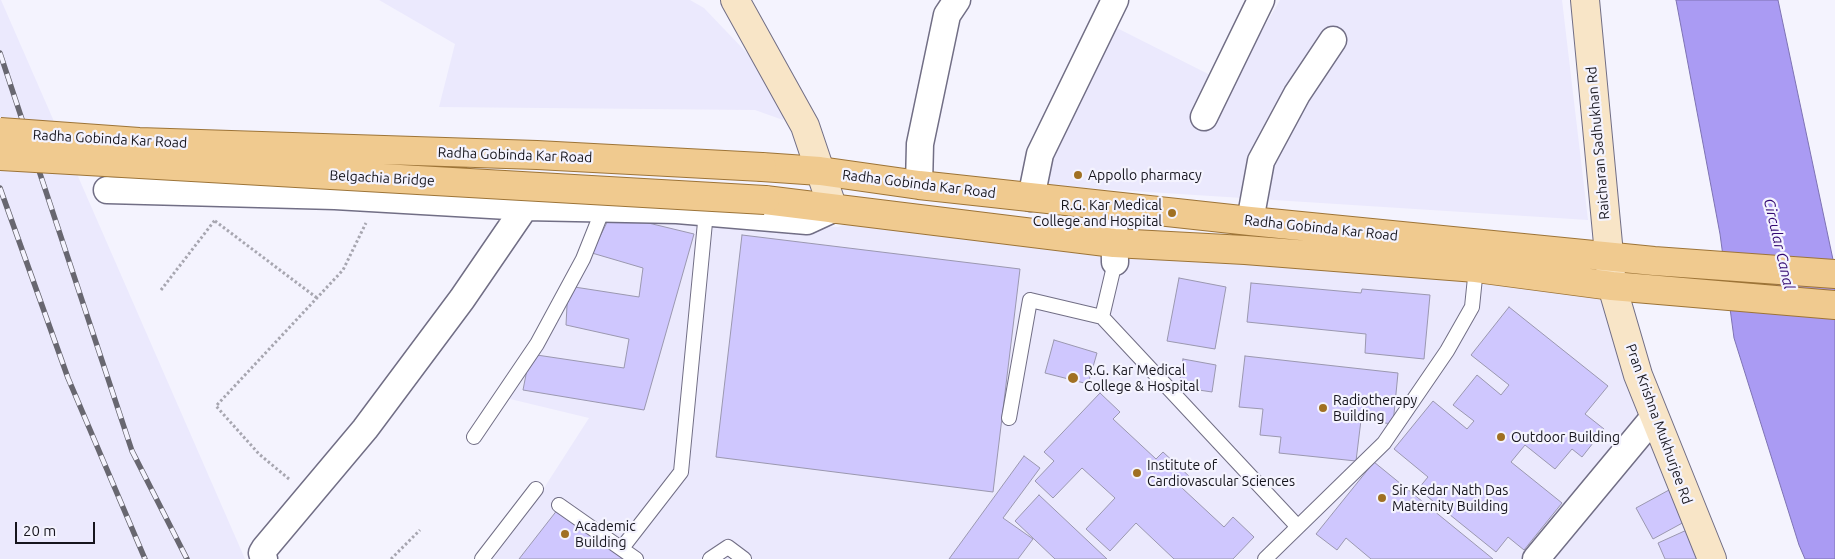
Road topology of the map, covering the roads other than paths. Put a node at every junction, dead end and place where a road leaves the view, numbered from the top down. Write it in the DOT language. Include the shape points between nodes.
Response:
graph roads {
  1 [pos="735,0"];
  2 [pos="957,0"];
  3 [pos="1115,0"];
  4 [pos="1261,0"];
  5 [pos="1585,0"];
  6 [pos="1333,40"];
  7 [pos="1204,116"];
  8 [pos="0,132"];
  9 [pos="0,156"];
  10 [pos="820,171"];
  11 [pos="919,185"];
  12 [pos="107,190"];
  13 [pos="1031,198"];
  14 [pos="764,200"];
  15 [pos="525,207"];
  16 [pos="1114,207"];
  17 [pos="603,209"];
  18 [pos="833,210"];
  19 [pos="706,212"];
  20 [pos="1250,221"];
  21 [pos="1115,252"];
  22 [pos="1608,255"];
  23 [pos="1476,268"];
  24 [pos="1835,274"];
  25 [pos="1612,286"];
  26 [pos="1835,305"];
  27 [pos="1102,317"];
  28 [pos="1009,418"];
  29 [pos="1654,418"];
  30 [pos="474,437"];
  31 [pos="536,489"];
  32 [pos="559,505"];
  33 [pos="1298,527"];
  34 [pos="622,548"];
  35 [pos="264,559"];
  36 [pos="482,559"];
  37 [pos="636,559"];
  38 [pos="710,559"];
  39 [pos="744,559"];
  40 [pos="1265,559"];
  41 [pos="1536,559"];
  42 [pos="1712,559"];
  1 -- 10 [label="main road" via="805,126"];
  2 -- 11 [label="street" via="947,15 922,135"];
  3 -- 13 [label="street" via="1040,154"];
  4 -- 7 [label="street"];
  5 -- 22 [label="main road, Raicharan Sadhukhan Rd"];
  6 -- 20 [label="street" via="1297,94 1261,161"];
  8 -- 10 [label="main road, Radha Gobinda Kar Road, bridge" via="139,142 537,155"];
  9 -- 14 [label="main road, Belgachia Bridge, bridge"];
  10 -- 11 [label="main road, Radha Gobinda Kar Road"];
  10 -- 18 [label="main road"];
  11 -- 13 [label="main road, Radha Gobinda Kar Road"];
  12 -- 15 [label="street" via="378,198"];
  13 -- 16 [label="main road, Radha Gobinda Kar Road"];
  14 -- 18 [label="main road, Radha Gobinda Kar Road"];
  15 -- 17 [label="street"];
  15 -- 35 [label="street" via="462,300 365,429 265,548 262,553"];
  16 -- 20 [label="main road, Radha Gobinda Kar Road"];
  16 -- 21 [label="street"];
  17 -- 19 [label="street"];
  17 -- 30 [label="lane" via="583,259 537,344"];
  18 -- 19 [label="street" via="807,221"];
  18 -- 21 [label="main road, Radha Gobinda Kar Road"];
  19 -- 34 [label="lane" via="681,472"];
  20 -- 22 [label="main road, Radha Gobinda Kar Road"];
  21 -- 23 [label="main road, Radha Gobinda Kar Road" via="1245,250"];
  21 -- 27 [label="lane"];
  22 -- 24 [label="main road, Radha Gobinda Kar Road"];
  22 -- 25 [label="main road, Raicharan Sadhukhan Rd"];
  23 -- 25 [label="main road, Radha Gobinda Kar Road"];
  23 -- 33 [label="lane" via="1472,307 1447,351 1384,443"];
  25 -- 26 [label="main road, Radha Gobinda Kar Road"];
  25 -- 29 [label="main road, Pran Krishna Mukhurjee Rd"];
  27 -- 28 [label="lane" via="1030,300"];
  27 -- 33 [label="lane"];
  29 -- 41 [label="street"];
  29 -- 42 [label="main road, Pran Krishna Mukhurjee Rd"];
  31 -- 36 [label="lane"];
  32 -- 34 [label="lane"];
  33 -- 40 [label="lane"];
  34 -- 37 [label="lane"];
  38 -- 39 [label="lane" via="728,547"];
}
